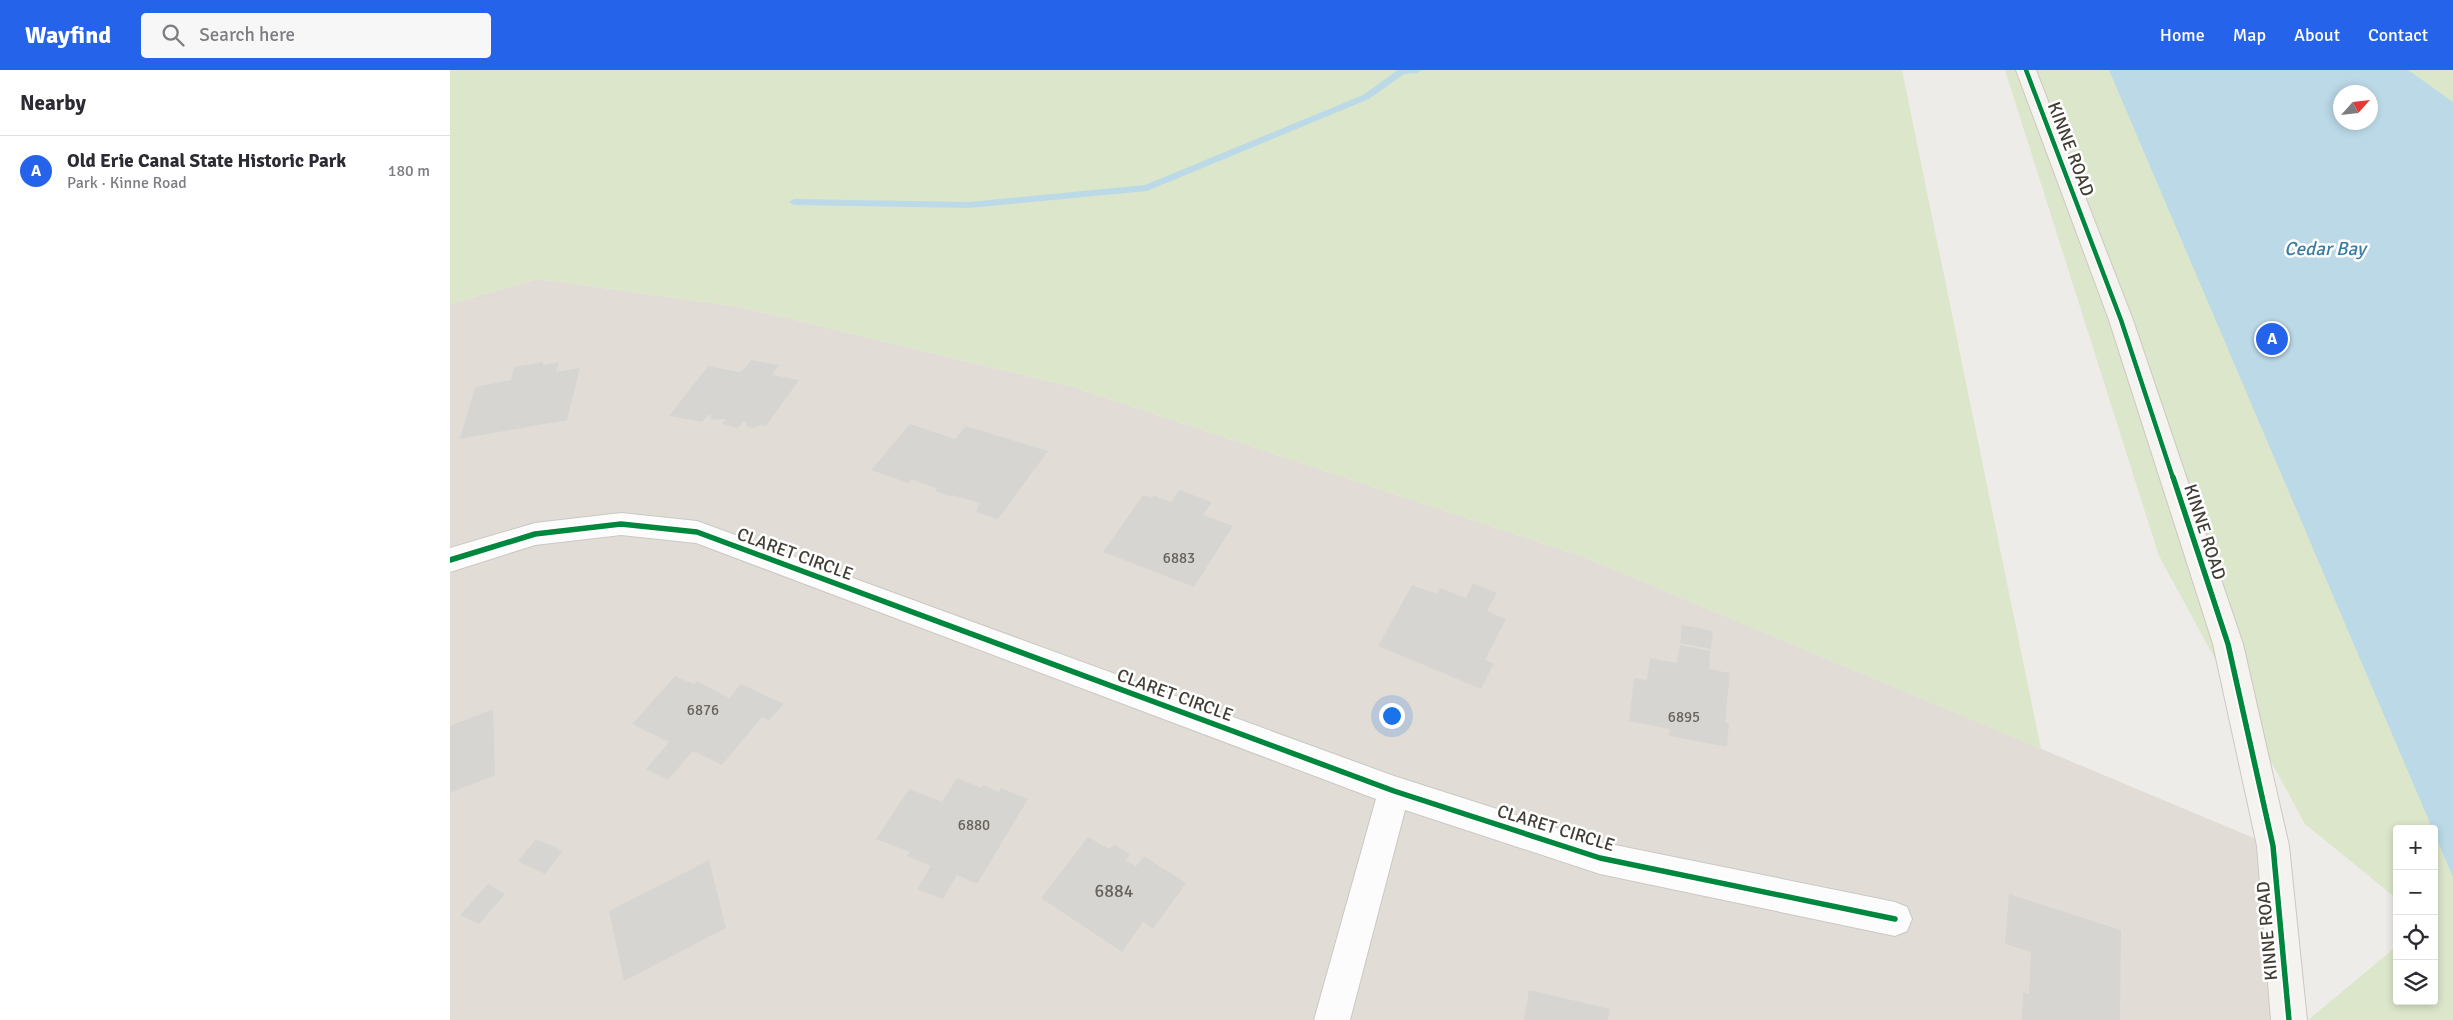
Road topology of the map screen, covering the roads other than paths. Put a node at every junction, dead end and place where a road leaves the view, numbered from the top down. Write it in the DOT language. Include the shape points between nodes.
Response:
graph roads {
  1 [pos="2026,70"];
  2 [pos="450,560"];
  3 [pos="1394,790"];
  4 [pos="1895,919"];
  5 [pos="1332,1020"];
  6 [pos="2289,1020"];
  1 -- 6 [label="street, KINNE ROAD" via="2121,320 2228,644 2274,846"];
  2 -- 3 [label="street, CLARET CIRCLE" via="535,534 622,524 697,532"];
  3 -- 4 [label="street, CLARET CIRCLE" via="1600,858"];
  3 -- 5 [label="street"];
}
